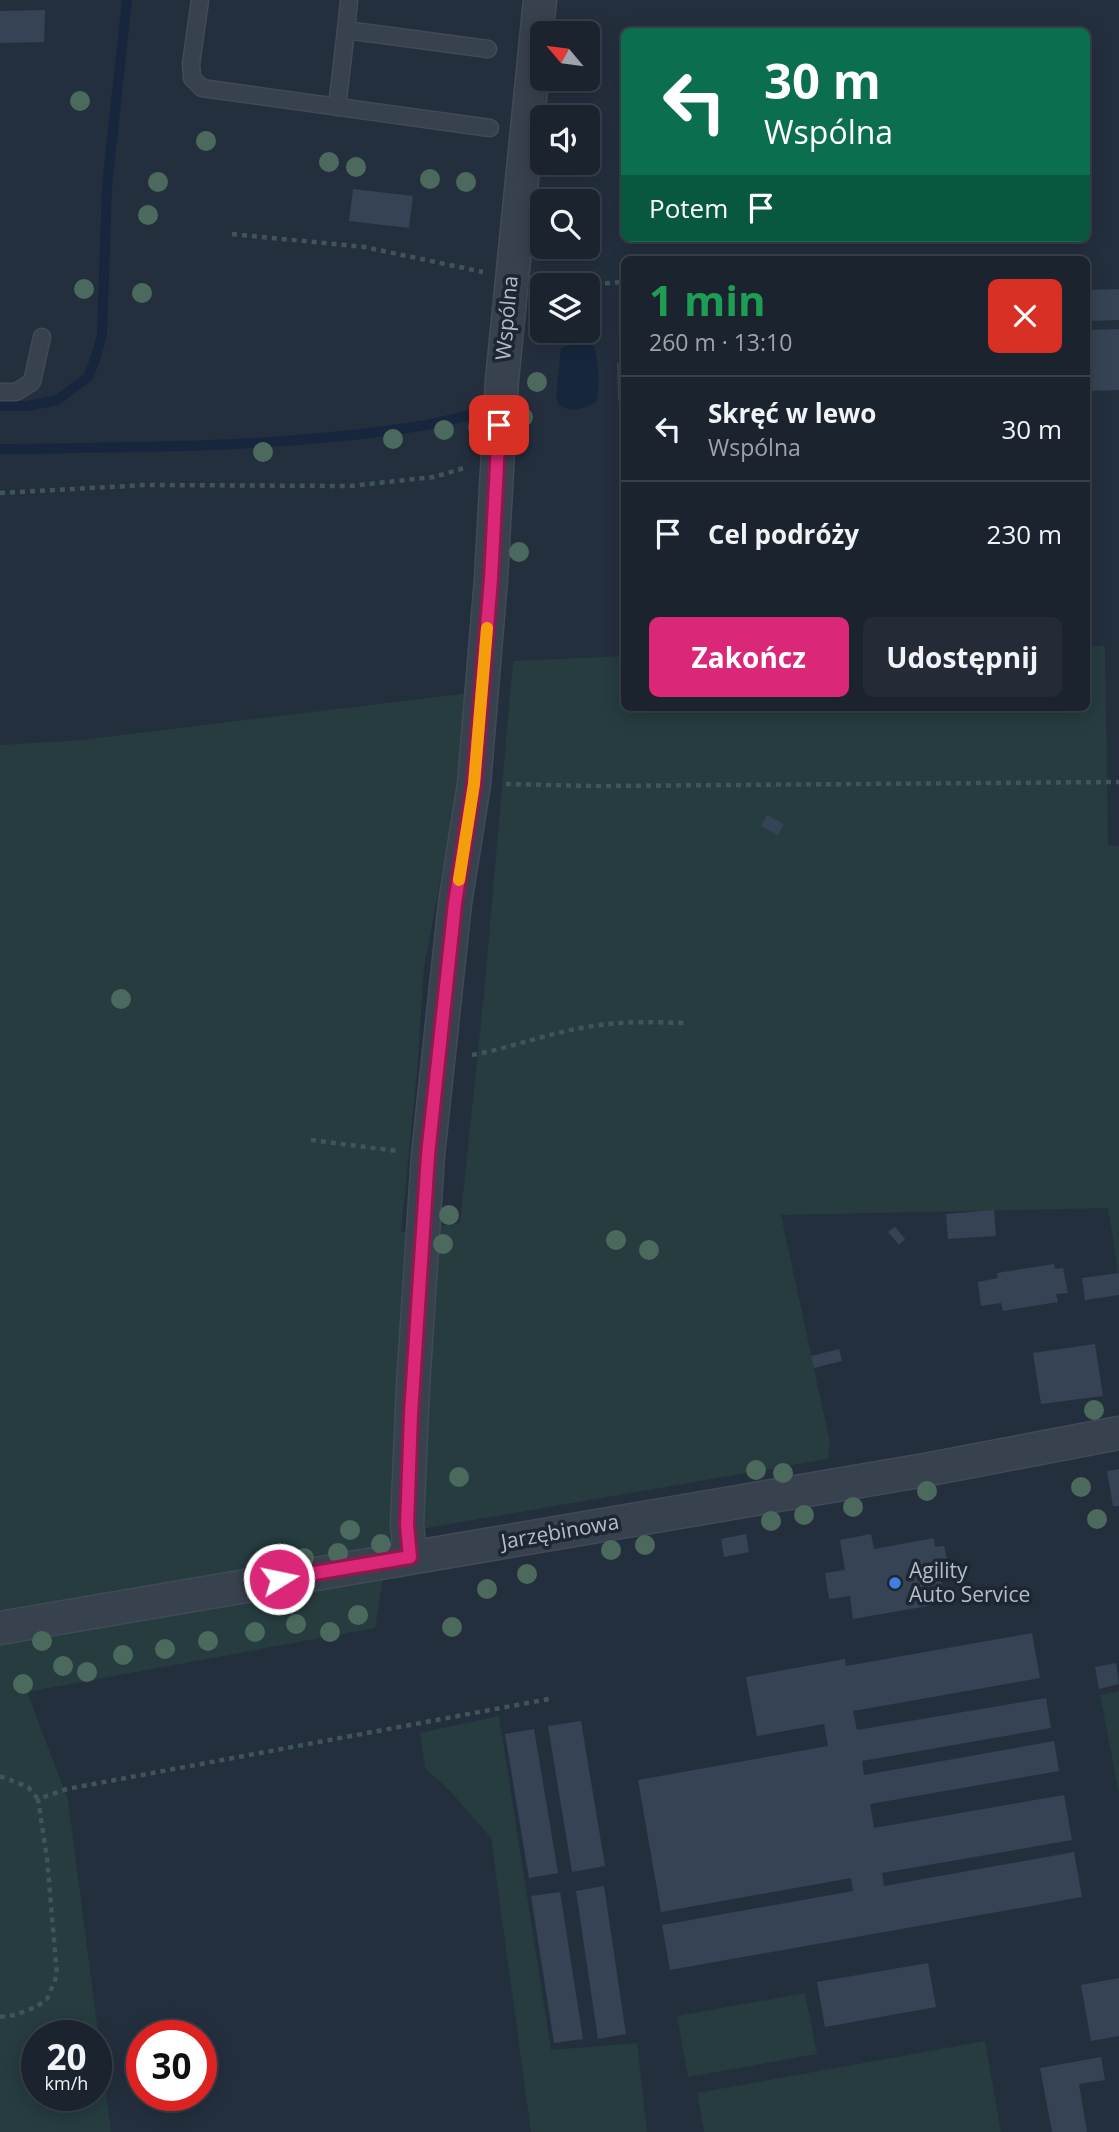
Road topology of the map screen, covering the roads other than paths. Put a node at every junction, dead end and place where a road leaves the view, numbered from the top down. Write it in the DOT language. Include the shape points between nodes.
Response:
graph roads {
  1 [pos="200,0"];
  2 [pos="349,0"];
  3 [pos="540,0"];
  4 [pos="346,30"];
  5 [pos="488,49"];
  6 [pos="337,107"];
  7 [pos="490,128"];
  8 [pos="42,337"];
  9 [pos="0,392"];
  10 [pos="1119,1433"];
  11 [pos="410,1557"];
  12 [pos="0,1628"];
  1 -- 6 [label="lane" via="191,64 192,78 202,88"];
  2 -- 4 [label="lane"];
  3 -- 11 [label="street, Wspólna" via="511,278 474,784 455,903 428,1155 411,1414"];
  4 -- 5 [label="lane"];
  4 -- 6 [label="lane"];
  6 -- 7 [label="lane"];
  8 -- 9 [label="lane" via="32,382 16,392"];
  10 -- 11 [label="street, Jarzębinowa"];
  11 -- 12 [label="street, Jarzębinowa"];
}
